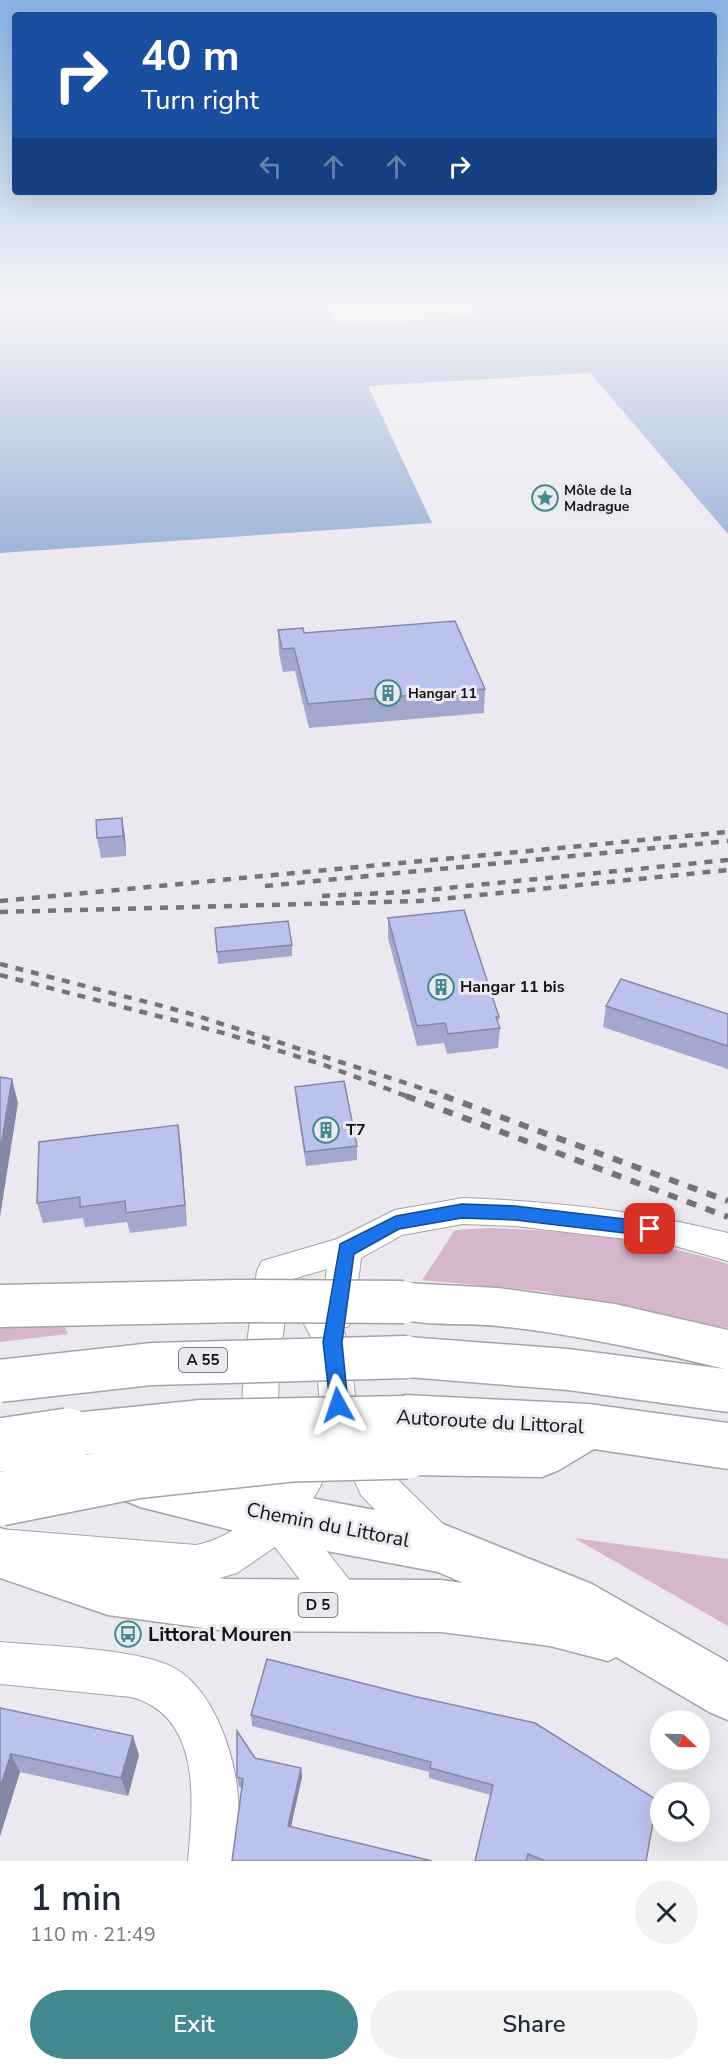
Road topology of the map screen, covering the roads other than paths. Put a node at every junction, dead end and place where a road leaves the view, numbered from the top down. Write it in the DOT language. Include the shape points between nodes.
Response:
graph roads {
  1 [pos="728,1247"];
  2 [pos="346,1250"];
  3 [pos="281,1269"];
  4 [pos="0,1306"];
  5 [pos="332,1342"];
  6 [pos="728,1350"];
  7 [pos="0,1381"];
  8 [pos="728,1391"];
  9 [pos="258,1398"];
  10 [pos="338,1405"];
  11 [pos="406,1434"];
  12 [pos="0,1445"];
  13 [pos="728,1446"];
  14 [pos="0,1456"];
  15 [pos="89,1470"];
  16 [pos="0,1499"];
  17 [pos="279,1517"];
  18 [pos="438,1547"];
  19 [pos="0,1551"];
  20 [pos="344,1605"];
  21 [pos="639,1641"];
  22 [pos="0,1663"];
  23 [pos="728,1693"];
  24 [pos="211,1861"];
  1 -- 2 [label="street" via="647,1228 462,1211 396,1223"];
  2 -- 3 [label="street"];
  2 -- 5 [label="street"];
  3 -- 5 [label="street"];
  3 -- 9 [label="street"];
  4 -- 6 [label="main road, bridge" via="239,1301 498,1307 615,1323"];
  5 -- 10 [label="street"];
  7 -- 8 [label="main road, A 55, bridge" via="174,1360 407,1357 640,1377"];
  9 -- 15 [label="street" via="218,1443 162,1460"];
  9 -- 17 [label="street" via="265,1473"];
  10 -- 17 [label="street" via="306,1476"];
  10 -- 18 [label="street" via="374,1482"];
  11 -- 12 [label="main road, Autoroute du Littoral, bridge" via="296,1415 162,1422"];
  11 -- 13 [label="main road, Autoroute du Littoral" via="542,1454 589,1426"];
  11 -- 16 [label="main road, bridge" via="292,1455 135,1472"];
  14 -- 15 [label="main road, Chemin du Littoral / D 5"];
  15 -- 17 [label="main road, Chemin du Littoral / D 5"];
  17 -- 18 [label="main road, Chemin du Littoral / D 5"];
  17 -- 19 [label="street" via="254,1540 223,1559 196,1565"];
  17 -- 20 [label="street"];
  18 -- 21 [label="main road, Chemin du Littoral / D 5" via="574,1602"];
  19 -- 20 [label="main road, Chemin du Littoral / D 5" via="108,1589 226,1605"];
  20 -- 21 [label="main road, Chemin du Littoral / D 5" via="441,1606 550,1620"];
  21 -- 23 [label="main road, Chemin du Littoral / D 5"];
  22 -- 24 [label="street" via="131,1676 162,1684 187,1707 204,1737 216,1797"];
}
